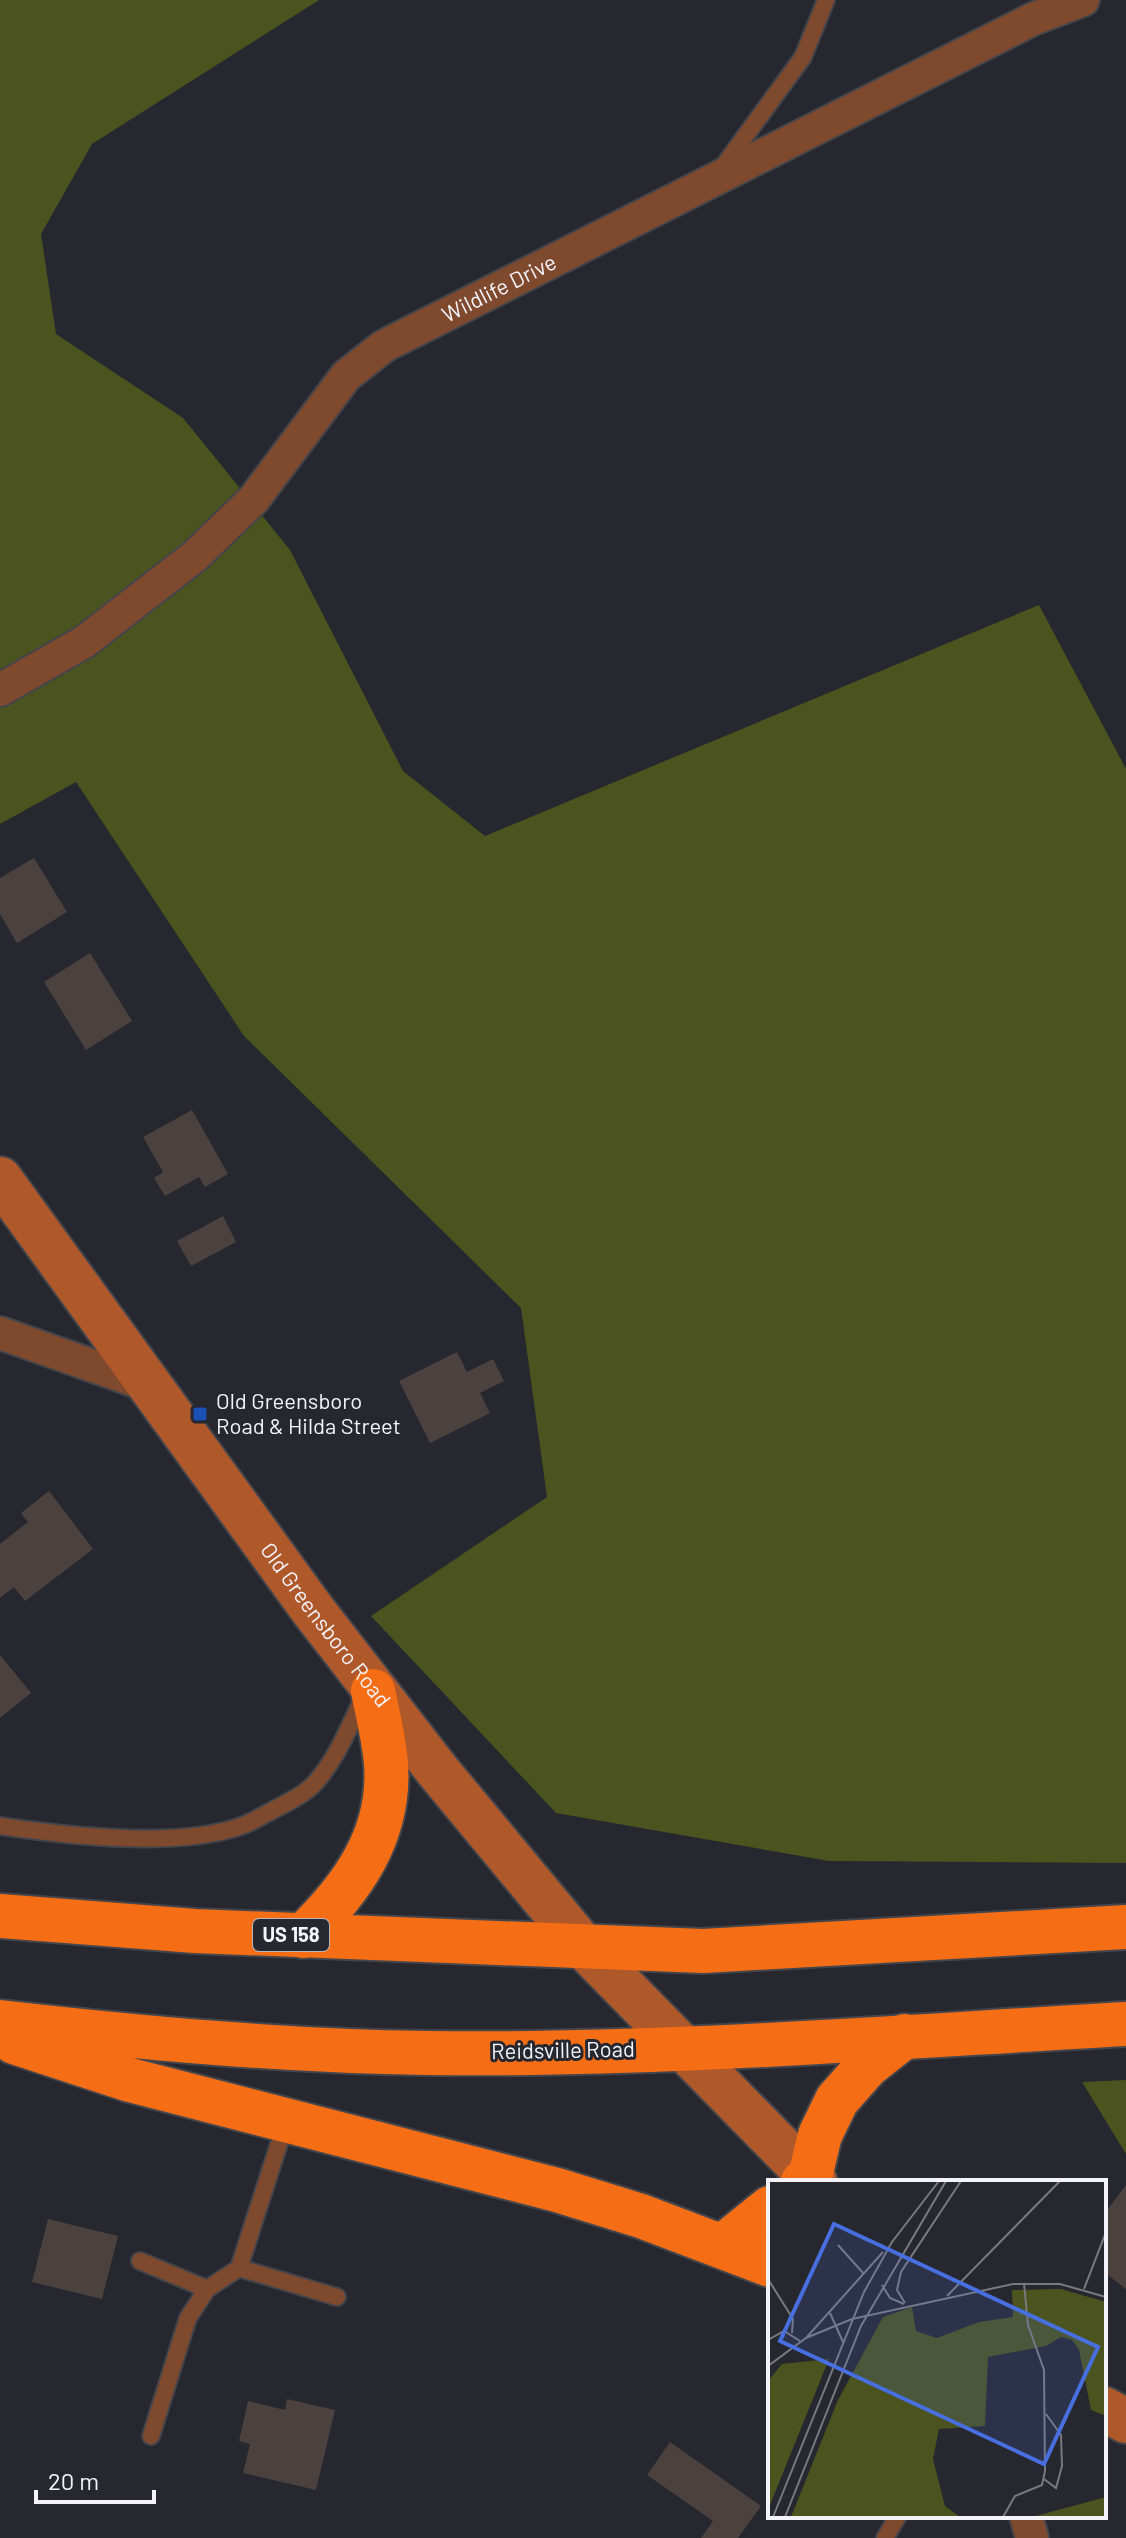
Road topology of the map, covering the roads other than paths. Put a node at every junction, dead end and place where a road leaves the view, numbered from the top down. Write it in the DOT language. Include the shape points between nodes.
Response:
graph roads {
  1 [pos="826,0"];
  2 [pos="1083,0"];
  3 [pos="714,179"];
  4 [pos="0,690"];
  5 [pos="0,1179"];
  6 [pos="0,1333"];
  7 [pos="150,1386"];
  8 [pos="371,1688"];
  9 [pos="0,1826"];
  10 [pos="0,1916"];
  11 [pos="1126,1927"];
  12 [pos="303,1936"];
  13 [pos="583,1946"];
  14 [pos="0,2022"];
  15 [pos="1126,2024"];
  16 [pos="905,2036"];
  17 [pos="0,2038"];
  18 [pos="681,2048"];
  19 [pos="286,2121"];
  20 [pos="809,2180"];
  21 [pos="768,2210"];
  22 [pos="723,2246"];
  23 [pos="140,2261"];
  24 [pos="768,2264"];
  25 [pos="239,2268"];
  26 [pos="207,2289"];
  27 [pos="337,2297"];
  28 [pos="1106,2410"];
  29 [pos="1126,2421"];
  30 [pos="151,2436"];
  31 [pos="897,2518"];
  32 [pos="1027,2518"];
  33 [pos="885,2538"];
  34 [pos="1032,2538"];
  1 -- 3 [label="lane" via="803,57"];
  2 -- 3 [label="street, Wildlife Drive" via="1033,19"];
  3 -- 4 [label="street, Wildlife Drive" via="384,346 346,376 254,499 195,556 84,642"];
  5 -- 7 [label="main road, Old Greensboro Road"];
  6 -- 7 [label="street"];
  7 -- 8 [label="main road, Old Greensboro Road"];
  8 -- 9 [label="lane" via="313,1785 244,1825 190,1836 133,1837"];
  8 -- 12 [label="highway" via="386,1762 382,1823 348,1888"];
  8 -- 13 [label="main road, Old Greensboro Road"];
  10 -- 12 [label="highway, US 158"];
  11 -- 13 [label="highway, US 158" via="703,1951"];
  12 -- 13 [label="highway, US 158"];
  13 -- 18 [label="main road, Old Greensboro Road"];
  14 -- 18 [label="highway, Reidsville Road" via="310,2050"];
  15 -- 16 [label="highway, Reidsville Road"];
  16 -- 18 [label="highway, Reidsville Road"];
  16 -- 20 [label="highway" via="867,2066 837,2100 820,2135"];
  17 -- 19 [label="highway" via="130,2080"];
  18 -- 20 [label="main road, Old Greensboro Road"];
  19 -- 22 [label="highway" via="557,2190"];
  19 -- 25 [label="lane"];
  21 -- 22 [label="highway"];
  22 -- 24 [label="highway"];
  23 -- 26 [label="lane"];
  25 -- 26 [label="lane"];
  25 -- 27 [label="lane"];
  26 -- 30 [label="lane" via="188,2318"];
  28 -- 29 [label="main road"];
  31 -- 33 [label="lane"];
  32 -- 34 [label="street"];
}
